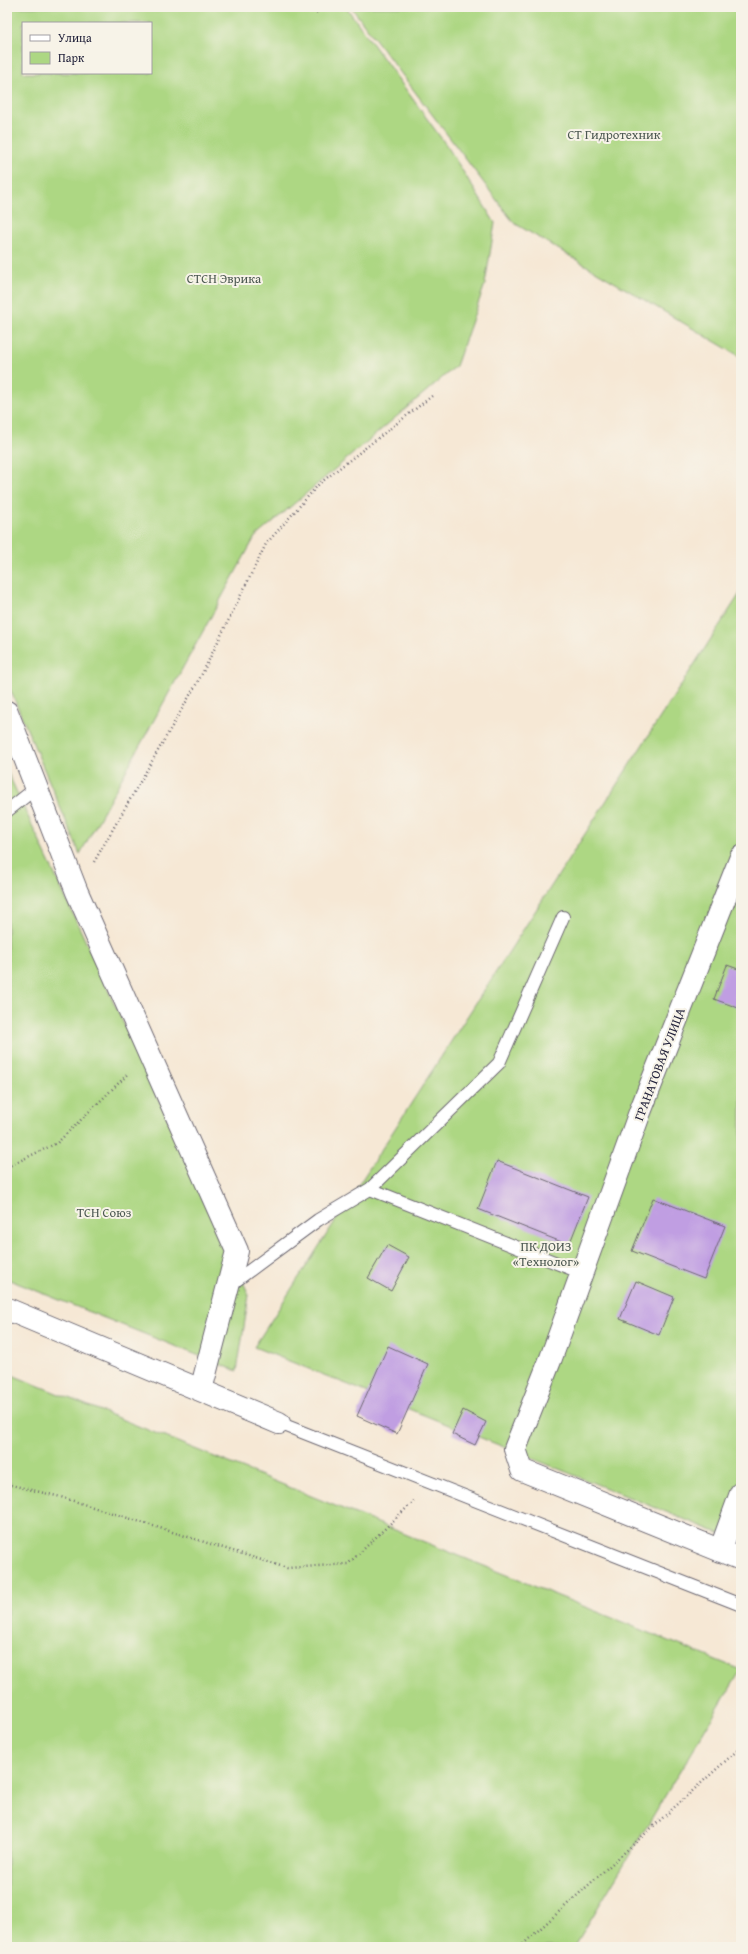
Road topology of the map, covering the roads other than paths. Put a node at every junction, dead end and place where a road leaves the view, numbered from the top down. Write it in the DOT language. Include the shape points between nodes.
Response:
graph roads {
  1 [pos="7,712"];
  2 [pos="36,788"];
  3 [pos="7,812"];
  4 [pos="741,857"];
  5 [pos="563,917"];
  6 [pos="370,1189"];
  7 [pos="582,1273"];
  8 [pos="227,1287"];
  9 [pos="7,1309"];
  10 [pos="201,1390"];
  11 [pos="279,1424"];
  12 [pos="741,1493"];
  13 [pos="720,1551"];
  14 [pos="741,1559"];
  15 [pos="741,1605"];
  1 -- 2 [label="street"];
  2 -- 3 [label="lane"];
  2 -- 8 [label="street" via="77,892 237,1251"];
  4 -- 7 [label="street, ГРАНАТОВАЯ УЛИЦА" via="640,1112"];
  5 -- 6 [label="lane" via="499,1063"];
  6 -- 7 [label="lane"];
  6 -- 8 [label="lane" via="318,1220"];
  7 -- 13 [label="street, ГРАНАТОВАЯ УЛИЦА" via="552,1358 515,1449 522,1470"];
  8 -- 10 [label="street"];
  9 -- 10 [label="street"];
  10 -- 11 [label="street"];
  11 -- 15 [label="lane"];
  12 -- 13 [label="street"];
  13 -- 14 [label="street, ГРАНАТОВАЯ УЛИЦА"];
}
